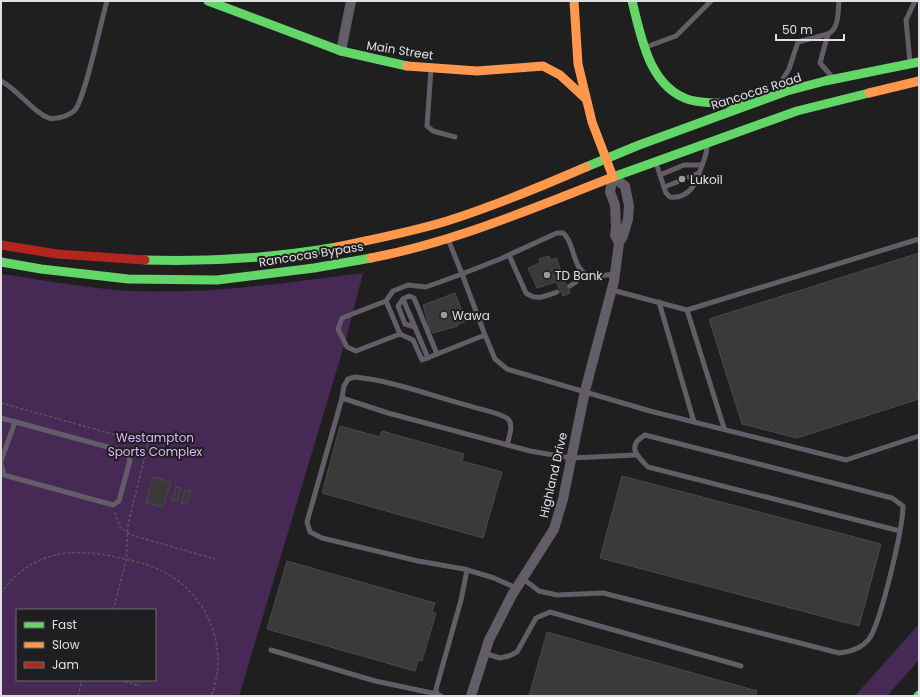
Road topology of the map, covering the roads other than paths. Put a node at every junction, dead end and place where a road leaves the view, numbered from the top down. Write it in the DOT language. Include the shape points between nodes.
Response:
graph roads {
  1 [pos="107,1"];
  2 [pos="208,1"];
  3 [pos="352,1"];
  4 [pos="574,1"];
  5 [pos="632,1"];
  6 [pos="711,1"];
  7 [pos="839,1"];
  8 [pos="915,1"];
  9 [pos="828,34"];
  10 [pos="645,47"];
  11 [pos="341,51"];
  12 [pos="914,63"];
  13 [pos="431,68"];
  14 [pos="834,79"];
  15 [pos="1,81"];
  16 [pos="919,81"];
  17 [pos="784,94"];
  18 [pos="586,99"];
  19 [pos="760,101"];
  20 [pos="455,138"];
  21 [pos="707,143"];
  22 [pos="605,160"];
  23 [pos="655,162"];
  24 [pos="702,165"];
  25 [pos="699,173"];
  26 [pos="660,175"];
  27 [pos="613,177"];
  28 [pos="689,177"];
  29 [pos="677,182"];
  30 [pos="664,187"];
  31 [pos="447,238"];
  32 [pos="919,239"];
  33 [pos="619,243"];
  34 [pos="1,245"];
  35 [pos="509,255"];
  36 [pos="1,262"];
  37 [pos="583,272"];
  38 [pos="462,274"];
  39 [pos="615,274"];
  40 [pos="570,286"];
  41 [pos="612,290"];
  42 [pos="557,292"];
  43 [pos="386,301"];
  44 [pos="660,302"];
  45 [pos="688,310"];
  46 [pos="382,334"];
  47 [pos="400,334"];
  48 [pos="485,335"];
  49 [pos="384,340"];
  50 [pos="365,341"];
  51 [pos="368,347"];
  52 [pos="437,354"];
  53 [pos="428,358"];
  54 [pos="584,391"];
  55 [pos="342,398"];
  56 [pos="1,418"];
  57 [pos="14,422"];
  58 [pos="694,422"];
  59 [pos="724,428"];
  60 [pos="919,436"];
  61 [pos="507,445"];
  62 [pos="636,455"];
  63 [pos="571,458"];
  64 [pos="1,463"];
  65 [pos="900,531"];
  66 [pos="467,570"];
  67 [pos="522,578"];
  68 [pos="516,588"];
  69 [pos="272,650"];
  70 [pos="484,652"];
  71 [pos="741,666"];
  72 [pos="439,695"];
  73 [pos="471,696"];
  1 -- 15 [label="lane" via="83,90 75,110 62,117 50,118"];
  2 -- 11 [label="main road, Main Street"];
  3 -- 11 [label="street"];
  4 -- 18 [label="main road" via="576,45"];
  5 -- 10 [label="main road"];
  6 -- 10 [label="lane" via="676,36"];
  7 -- 9 [label="lane" via="836,26"];
  8 -- 12 [label="lane" via="906,20"];
  9 -- 14 [label="lane" via="820,63"];
  9 -- 17 [label="lane" via="798,42 789,70 781,82"];
  10 -- 19 [label="main road" via="653,72 664,85 682,98 701,103 722,104"];
  11 -- 13 [label="main road, Main Street" via="401,65"];
  12 -- 14 [label="main road, Rancocas Road"];
  13 -- 18 [label="main road, Main Street" via="477,71 544,66 560,75"];
  13 -- 20 [label="lane" via="427,126 433,131"];
  14 -- 17 [label="main road, Rancocas Road"];
  16 -- 21 [label="main road" via="797,111"];
  17 -- 19 [label="main road, Rancocas Road"];
  18 -- 22 [label="main road"];
  19 -- 22 [label="main road, Rancocas Road"];
  21 -- 23 [label="main road"];
  21 -- 24 [label="lane"];
  22 -- 27 [label="main road"];
  22 -- 34 [label="main road, Rancocas Bypass" via="498,203 445,221 369,241 305,252 247,258 156,261 64,255"];
  23 -- 26 [label="lane"];
  23 -- 27 [label="main road"];
  24 -- 25 [label="lane"];
  24 -- 26 [label="lane" via="684,165"];
  25 -- 28 [label="lane"];
  25 -- 30 [label="lane" via="695,186 688,193 676,198 670,197"];
  26 -- 30 [label="lane"];
  27 -- 31 [label="main road, Rancocas Bypass" via="488,226"];
  27 -- 33 [label="street, Highland Drive" via="610,192 615,205 615,235"];
  27 -- 33 [label="street, Highland Drive" via="625,186 629,206 628,219"];
  29 -- 30 [label="lane"];
  31 -- 36 [label="main road, Rancocas Bypass" via="401,252 217,280 128,279"];
  31 -- 38 [label="lane"];
  32 -- 45 [label="lane"];
  33 -- 39 [label="street, Highland Drive"];
  35 -- 37 [label="lane" via="557,233 563,233 569,239 577,265"];
  35 -- 38 [label="lane"];
  35 -- 42 [label="lane" via="526,293 539,298"];
  37 -- 39 [label="lane" via="586,275 600,276"];
  37 -- 40 [label="lane"];
  38 -- 43 [label="lane" via="426,287 408,285 393,291"];
  38 -- 48 [label="lane"];
  39 -- 41 [label="street, Highland Drive"];
  41 -- 44 [label="lane"];
  41 -- 54 [label="street, Highland Drive"];
  43 -- 47 [label="lane"];
  43 -- 51 [label="lane" via="372,310 342,318 338,329 347,347 356,351"];
  44 -- 45 [label="lane"];
  44 -- 58 [label="lane"];
  45 -- 59 [label="lane"];
  46 -- 49 [label="lane"];
  47 -- 49 [label="lane"];
  47 -- 53 [label="lane" via="413,340 422,360"];
  48 -- 52 [label="lane"];
  48 -- 54 [label="lane" via="495,359 507,369"];
  49 -- 51 [label="lane"];
  50 -- 51 [label="lane"];
  52 -- 53 [label="lane"];
  52 -- 53 [label="lane" via="414,298 409,296 398,306 405,324 415,327"];
  54 -- 58 [label="lane"];
  54 -- 63 [label="street, Highland Drive"];
  55 -- 61 [label="lane"];
  55 -- 61 [label="lane" via="348,379 355,377 484,410 507,418 510,422"];
  55 -- 66 [label="lane" via="307,522 310,532 322,538 418,562"];
  56 -- 57 [label="lane"];
  57 -- 64 [label="lane"];
  57 -- 64 [label="lane" via="126,452 130,460 119,501 113,505 4,476"];
  58 -- 59 [label="lane"];
  59 -- 60 [label="lane" via="846,460"];
  61 -- 63 [label="lane"];
  62 -- 63 [label="lane"];
  62 -- 65 [label="lane" via="648,467"];
  62 -- 65 [label="lane" via="635,445 645,435 892,498 903,506"];
  63 -- 67 [label="street, Highland Drive" via="564,499 554,529"];
  65 -- 67 [label="lane" via="879,613 868,639 853,652 839,653 603,593 557,595 539,591"];
  66 -- 68 [label="lane"];
  66 -- 72 [label="lane" via="439,675 436,689"];
  67 -- 68 [label="street, Highland Drive"];
  68 -- 70 [label="street, Highland Drive"];
  69 -- 72 [label="lane" via="375,681"];
  70 -- 71 [label="lane" via="500,658 517,652 536,618 550,612"];
  70 -- 73 [label="street, Highland Drive"];
}
